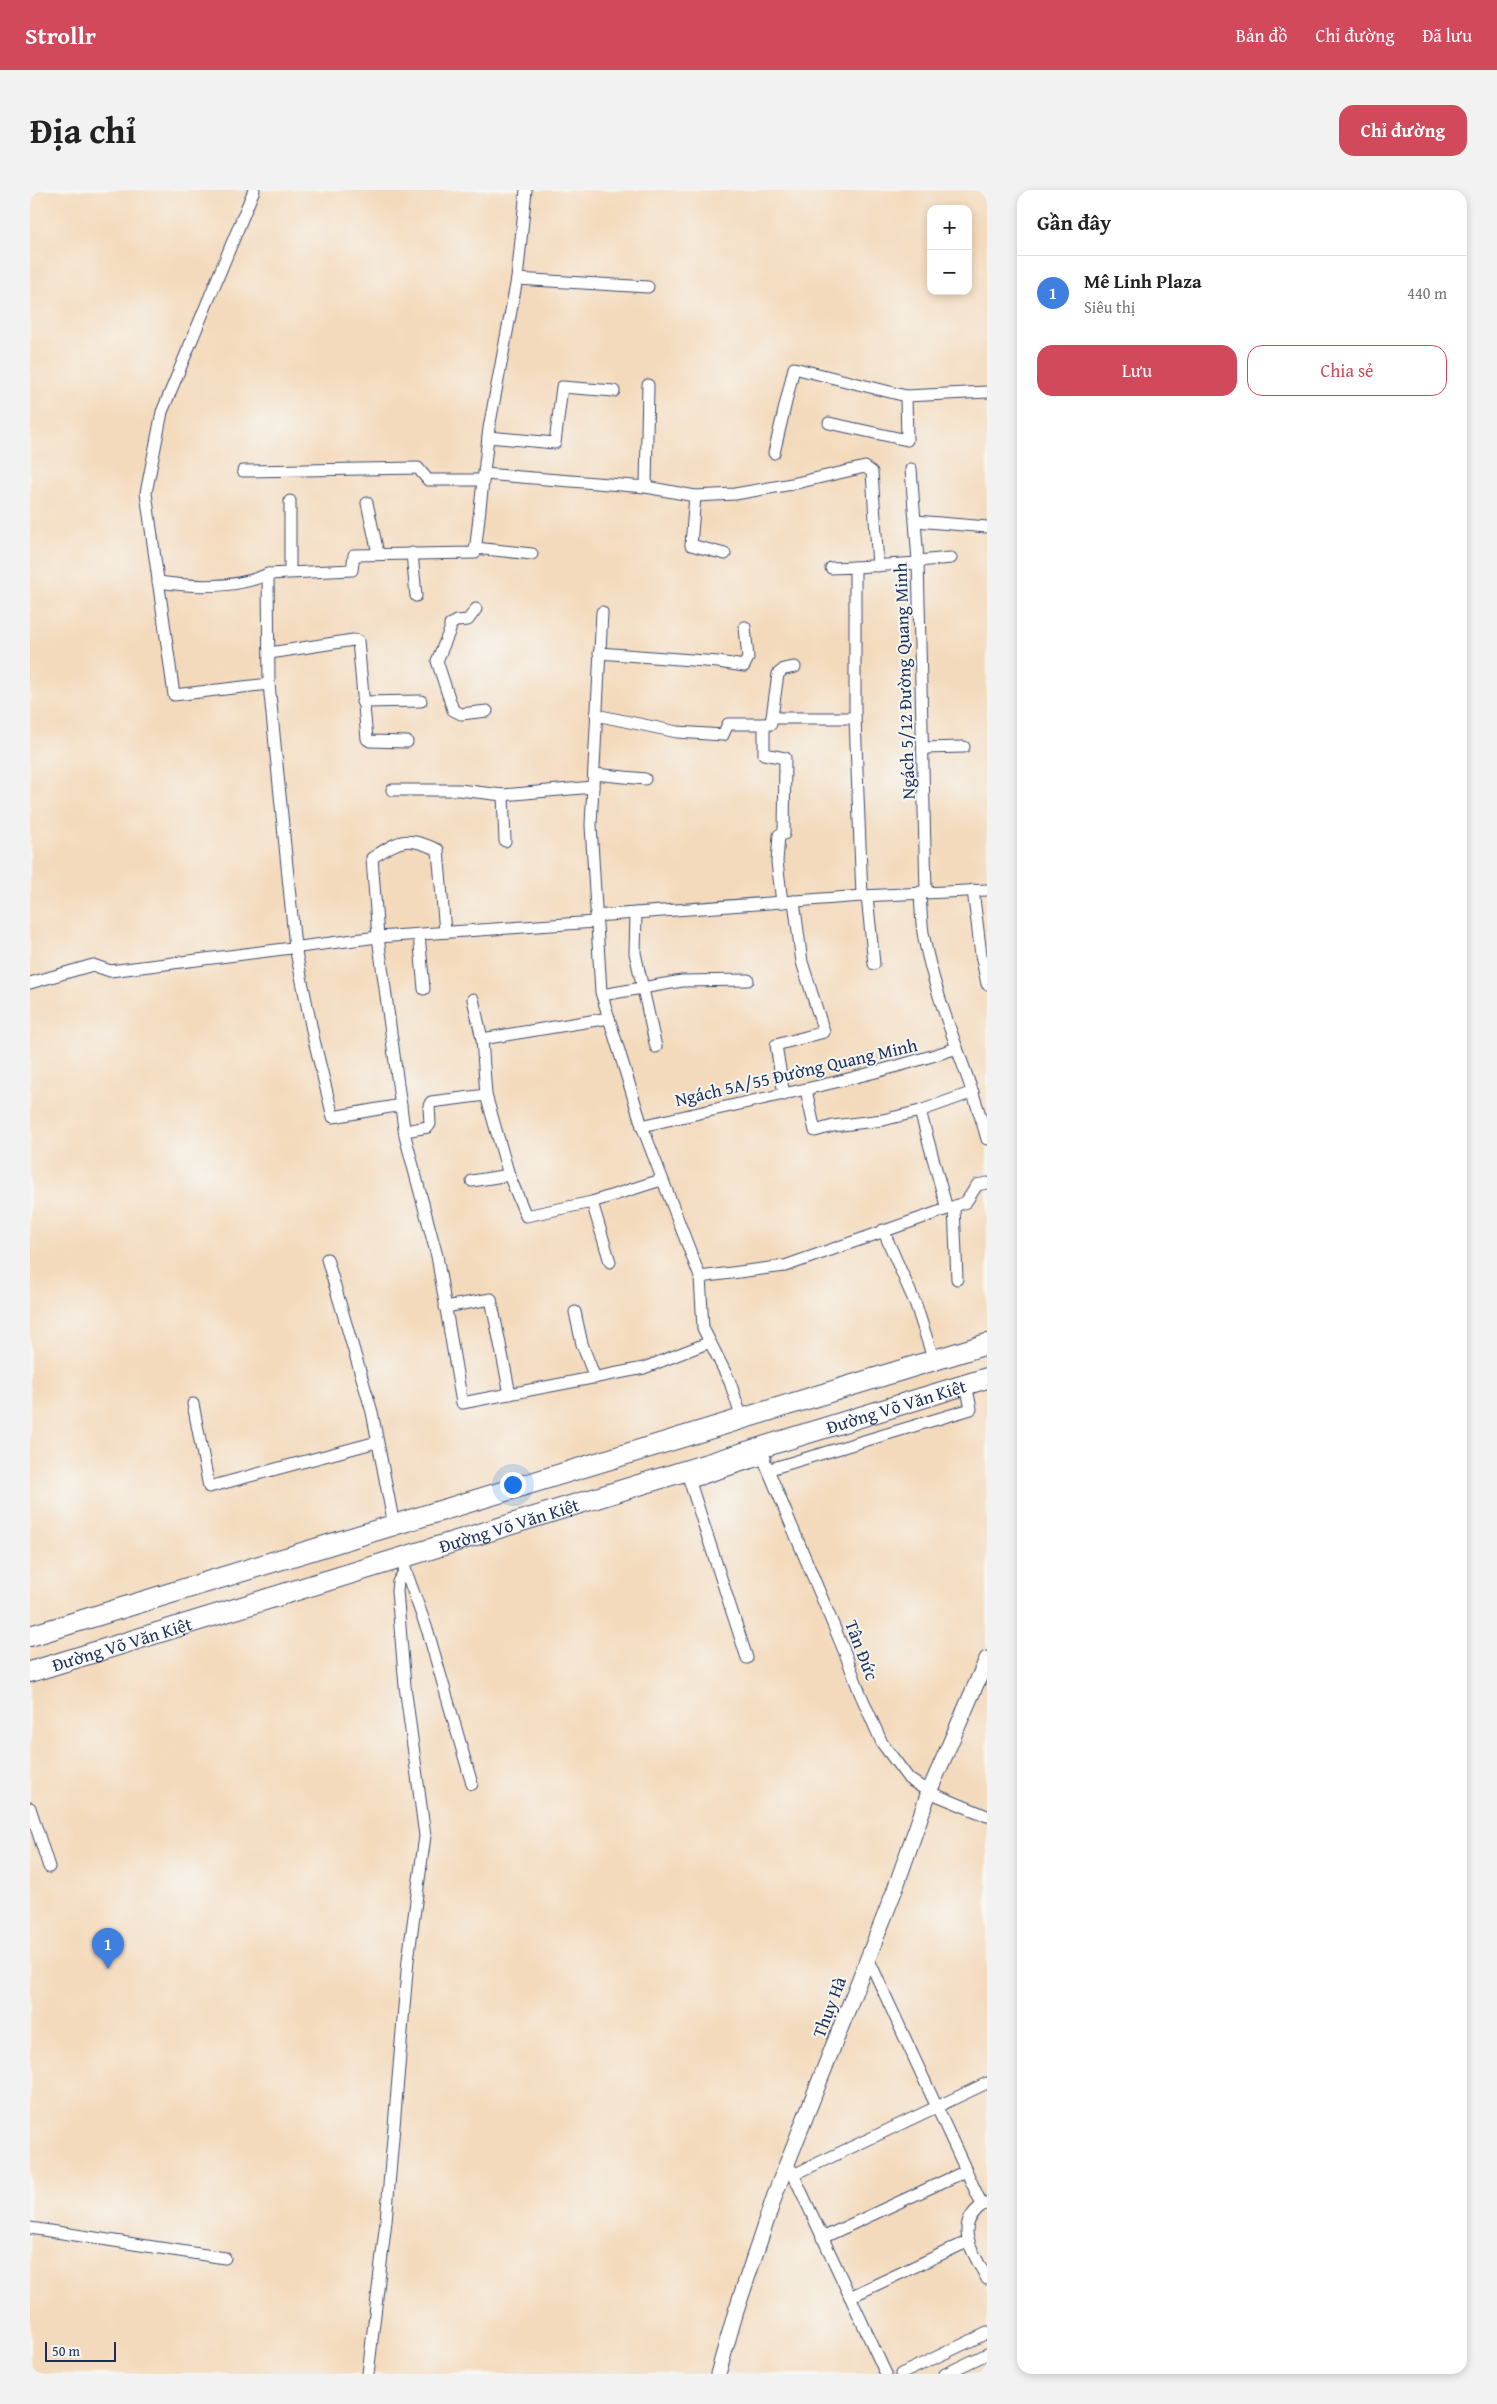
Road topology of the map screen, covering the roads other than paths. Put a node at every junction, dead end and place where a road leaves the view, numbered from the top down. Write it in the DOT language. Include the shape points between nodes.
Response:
graph roads {
  1 [pos="254,190"];
  2 [pos="526,190"];
  3 [pos="517,278"];
  4 [pos="648,287"];
  5 [pos="648,385"];
  6 [pos="614,392"];
  7 [pos="987,392"];
  8 [pos="906,396"];
  9 [pos="829,423"];
  10 [pos="488,437"];
  11 [pos="774,453"];
  12 [pos="911,468"];
  13 [pos="242,471"];
  14 [pos="484,477"];
  15 [pos="646,487"];
  16 [pos="695,496"];
  17 [pos="290,501"];
  18 [pos="367,503"];
  19 [pos="916,521"];
  20 [pos="987,527"];
  21 [pos="476,548"];
  22 [pos="378,553"];
  23 [pos="412,553"];
  24 [pos="532,554"];
  25 [pos="725,554"];
  26 [pos="951,558"];
  27 [pos="918,562"];
  28 [pos="878,566"];
  29 [pos="831,568"];
  30 [pos="855,568"];
  31 [pos="290,572"];
  32 [pos="268,574"];
  33 [pos="158,582"];
  34 [pos="416,596"];
  35 [pos="476,609"];
  36 [pos="602,612"];
  37 [pos="745,627"];
  38 [pos="270,653"];
  39 [pos="600,653"];
  40 [pos="795,667"];
  41 [pos="269,684"];
  42 [pos="421,701"];
  43 [pos="362,702"];
  44 [pos="487,711"];
  45 [pos="596,716"];
  46 [pos="855,718"];
  47 [pos="768,721"];
  48 [pos="407,742"];
  49 [pos="964,747"];
  50 [pos="924,748"];
  51 [pos="594,774"];
  52 [pos="646,779"];
  53 [pos="593,787"];
  54 [pos="392,790"];
  55 [pos="503,795"];
  56 [pos="505,841"];
  57 [pos="973,890"];
  58 [pos="987,890"];
  59 [pos="923,892"];
  60 [pos="865,896"];
  61 [pos="794,901"];
  62 [pos="782,902"];
  63 [pos="636,913"];
  64 [pos="595,919"];
  65 [pos="445,932"];
  66 [pos="419,934"];
  67 [pos="378,937"];
  68 [pos="295,947"];
  69 [pos="874,964"];
  70 [pos="748,980"];
  71 [pos="30,983"];
  72 [pos="987,984"];
  73 [pos="642,987"];
  74 [pos="424,989"];
  75 [pos="602,994"];
  76 [pos="473,999"];
  77 [pos="609,1018"];
  78 [pos="482,1040"];
  79 [pos="656,1047"];
  80 [pos="957,1048"];
  81 [pos="806,1090"];
  82 [pos="974,1092"];
  83 [pos="486,1095"];
  84 [pos="784,1095"];
  85 [pos="401,1105"];
  86 [pos="920,1110"];
  87 [pos="642,1126"];
  88 [pos="404,1131"];
  89 [pos="987,1139"];
  90 [pos="509,1174"];
  91 [pos="661,1180"];
  92 [pos="472,1181"];
  93 [pos="987,1183"];
  94 [pos="592,1202"];
  95 [pos="950,1208"];
  96 [pos="883,1230"];
  97 [pos="327,1259"];
  98 [pos="610,1262"];
  99 [pos="700,1277"];
  100 [pos="957,1279"];
  101 [pos="445,1306"];
  102 [pos="575,1312"];
  103 [pos="710,1342"];
  104 [pos="987,1344"];
  105 [pos="934,1360"];
  106 [pos="595,1378"];
  107 [pos="987,1378"];
  108 [pos="966,1384"];
  109 [pos="510,1394"];
  110 [pos="193,1404"];
  111 [pos="742,1419"];
  112 [pos="377,1442"];
  113 [pos="762,1453"];
  114 [pos="770,1469"];
  115 [pos="688,1476"];
  116 [pos="394,1525"];
  117 [pos="403,1564"];
  118 [pos="197,1620"];
  119 [pos="30,1636"];
  120 [pos="747,1658"];
  121 [pos="987,1659"];
  122 [pos="30,1672"];
  123 [pos="30,1681"];
  124 [pos="472,1784"];
  125 [pos="929,1792"];
  126 [pos="30,1808"];
  127 [pos="987,1816"];
  128 [pos="50,1867"];
  129 [pos="868,1958"];
  130 [pos="987,2083"];
  131 [pos="936,2106"];
  132 [pos="790,2169"];
  133 [pos="966,2171"];
  134 [pos="984,2204"];
  135 [pos="30,2228"];
  136 [pos="822,2238"];
  137 [pos="969,2241"];
  138 [pos="225,2258"];
  139 [pos="987,2279"];
  140 [pos="850,2297"];
  141 [pos="987,2333"];
  142 [pos="987,2354"];
  143 [pos="368,2374"];
  144 [pos="718,2374"];
  145 [pos="886,2374"];
  146 [pos="901,2374"];
  147 [pos="945,2374"];
  1 -- 33 [label="street" via="162,412 146,493"];
  2 -- 3 [label="street"];
  3 -- 4 [label="street"];
  3 -- 10 [label="street"];
  5 -- 15 [label="street"];
  6 -- 10 [label="street" via="562,387 555,443"];
  7 -- 8 [label="street"];
  8 -- 9 [label="street" via="907,440"];
  8 -- 11 [label="street" via="794,368"];
  10 -- 14 [label="street"];
  12 -- 19 [label="street, Ngách 5/12 Đường Quang Minh"];
  13 -- 14 [label="street" via="418,468 428,480"];
  14 -- 15 [label="street"];
  14 -- 21 [label="street"];
  15 -- 16 [label="street"];
  16 -- 25 [label="street" via="691,545"];
  16 -- 28 [label="street" via="735,494 869,468 872,472"];
  17 -- 31 [label="street"];
  18 -- 22 [label="street"];
  19 -- 20 [label="street"];
  19 -- 27 [label="street, Ngách 5/12 Đường Quang Minh"];
  21 -- 23 [label="street" via="475,553"];
  21 -- 24 [label="street"];
  22 -- 23 [label="street"];
  22 -- 31 [label="street" via="354,555 352,570"];
  23 -- 34 [label="street"];
  26 -- 27 [label="street"];
  27 -- 28 [label="street"];
  27 -- 50 [label="street, Ngách 5/12 Đường Quang Minh"];
  28 -- 30 [label="street"];
  29 -- 30 [label="street"];
  30 -- 46 [label="street"];
  31 -- 32 [label="street"];
  32 -- 33 [label="street" via="206,586"];
  32 -- 38 [label="street"];
  33 -- 41 [label="street" via="174,695"];
  35 -- 44 [label="street" via="468,620 456,620 450,625 437,660 453,710 461,714"];
  36 -- 39 [label="street"];
  37 -- 39 [label="street" via="748,658 744,666"];
  38 -- 41 [label="street"];
  38 -- 43 [label="street" via="358,641"];
  39 -- 45 [label="street"];
  40 -- 47 [label="street" via="778,674"];
  41 -- 68 [label="street"];
  42 -- 43 [label="street"];
  43 -- 48 [label="street" via="370,741"];
  45 -- 47 [label="street" via="677,732 723,735 728,724"];
  45 -- 51 [label="street"];
  46 -- 47 [label="street"];
  46 -- 60 [label="street"];
  47 -- 62 [label="street" via="764,754 785,758 784,834 779,835 777,862"];
  49 -- 50 [label="street"];
  50 -- 59 [label="street, Ngách 5/12 Đường Quang Minh"];
  51 -- 52 [label="street"];
  51 -- 53 [label="street"];
  53 -- 55 [label="street"];
  53 -- 64 [label="street" via="591,825"];
  54 -- 55 [label="street" via="459,790"];
  55 -- 56 [label="street"];
  57 -- 58 [label="street"];
  57 -- 59 [label="street"];
  57 -- 72 [label="street" via="980,955"];
  59 -- 60 [label="street"];
  59 -- 80 [label="street, Ngách 5/12 Đường Quang Minh" via="923,937 944,1015"];
  60 -- 61 [label="street"];
  60 -- 69 [label="street"];
  61 -- 62 [label="street"];
  61 -- 84 [label="street" via="802,962 824,1032 776,1046"];
  62 -- 63 [label="street"];
  63 -- 64 [label="street"];
  63 -- 73 [label="street" via="635,954"];
  64 -- 65 [label="street"];
  64 -- 75 [label="street"];
  65 -- 66 [label="street"];
  65 -- 67 [label="street" via="438,850 421,842 399,841 372,858"];
  66 -- 67 [label="street"];
  66 -- 74 [label="street"];
  67 -- 68 [label="street"];
  67 -- 85 [label="street"];
  68 -- 71 [label="street" via="110,971 93,965"];
  68 -- 85 [label="street" via="334,1117"];
  70 -- 73 [label="street"];
  73 -- 75 [label="street"];
  73 -- 79 [label="street"];
  75 -- 77 [label="street"];
  76 -- 78 [label="street"];
  77 -- 78 [label="street"];
  77 -- 87 [label="street"];
  78 -- 83 [label="street"];
  80 -- 81 [label="street, Ngách 5A/55 Đường Quang Minh" via="898,1068"];
  80 -- 82 [label="street, Ngách 5/12 Đường Quang Minh"];
  81 -- 84 [label="street, Ngách 5A/55 Đường Quang Minh"];
  81 -- 86 [label="street" via="815,1131 883,1120"];
  82 -- 86 [label="street"];
  82 -- 89 [label="street, Ngách 5/12 Đường Quang Minh"];
  83 -- 88 [label="street" via="431,1102 428,1127"];
  83 -- 90 [label="street"];
  84 -- 87 [label="street, Ngách 5A/55 Đường Quang Minh"];
  85 -- 88 [label="street"];
  86 -- 95 [label="street"];
  87 -- 91 [label="street"];
  88 -- 101 [label="street" via="436,1256"];
  90 -- 92 [label="street"];
  90 -- 94 [label="street" via="526,1216"];
  91 -- 94 [label="street"];
  91 -- 99 [label="street"];
  93 -- 95 [label="street" via="977,1185 966,1202"];
  94 -- 98 [label="street"];
  95 -- 96 [label="street"];
  95 -- 100 [label="street"];
  96 -- 99 [label="street" via="785,1266"];
  96 -- 105 [label="street" via="916,1305"];
  97 -- 112 [label="street" via="372,1412"];
  99 -- 103 [label="street" via="703,1328"];
  101 -- 109 [label="street" via="491,1299"];
  101 -- 109 [label="street" via="462,1403"];
  102 -- 106 [label="street" via="582,1344"];
  103 -- 106 [label="street" via="644,1368"];
  103 -- 111 [label="street" via="730,1382"];
  104 -- 105 [label="highway, Đường Võ Văn Kiệt"];
  105 -- 111 [label="highway, Đường Võ Văn Kiệt"];
  106 -- 109 [label="street"];
  107 -- 108 [label="highway, Đường Võ Văn Kiệt"];
  108 -- 113 [label="highway, Đường Võ Văn Kiệt"];
  108 -- 114 [label="street" via="971,1410"];
  110 -- 112 [label="street" via="210,1487"];
  111 -- 116 [label="highway, Đường Võ Văn Kiệt"];
  112 -- 116 [label="street"];
  113 -- 114 [label="street, Tân Đức"];
  113 -- 115 [label="highway, Đường Võ Văn Kiệt"];
  114 -- 125 [label="street, Tân Đức" via="882,1743 909,1779"];
  115 -- 117 [label="highway, Đường Võ Văn Kiệt"];
  115 -- 120 [label="street"];
  116 -- 119 [label="highway, Đường Võ Văn Kiệt"];
  117 -- 118 [label="highway, Đường Võ Văn Kiệt"];
  117 -- 124 [label="street" via="428,1632"];
  117 -- 143 [label="street" via="397,1591 405,1686 425,1836 408,1960 386,2221"];
  118 -- 122 [label="highway, Đường Võ Văn Kiệt"];
  118 -- 123 [label="highway" via="119,1654"];
  121 -- 125 [label="street, Thụy Hà"];
  125 -- 127 [label="street, Tân Đức"];
  125 -- 129 [label="street, Thụy Hà"];
  126 -- 128 [label="street"];
  129 -- 131 [label="street"];
  129 -- 132 [label="street, Thụy Hà"];
  130 -- 131 [label="street"];
  131 -- 132 [label="street"];
  131 -- 133 [label="street"];
  132 -- 136 [label="street"];
  132 -- 144 [label="street, Thụy Hà" via="736,2311"];
  133 -- 134 [label="street"];
  133 -- 136 [label="street"];
  134 -- 137 [label="street" via="970,2214 965,2229"];
  135 -- 138 [label="street"];
  136 -- 140 [label="street"];
  137 -- 139 [label="street"];
  137 -- 140 [label="street"];
  140 -- 145 [label="street"];
  141 -- 146 [label="street"];
  142 -- 147 [label="street"];
}
